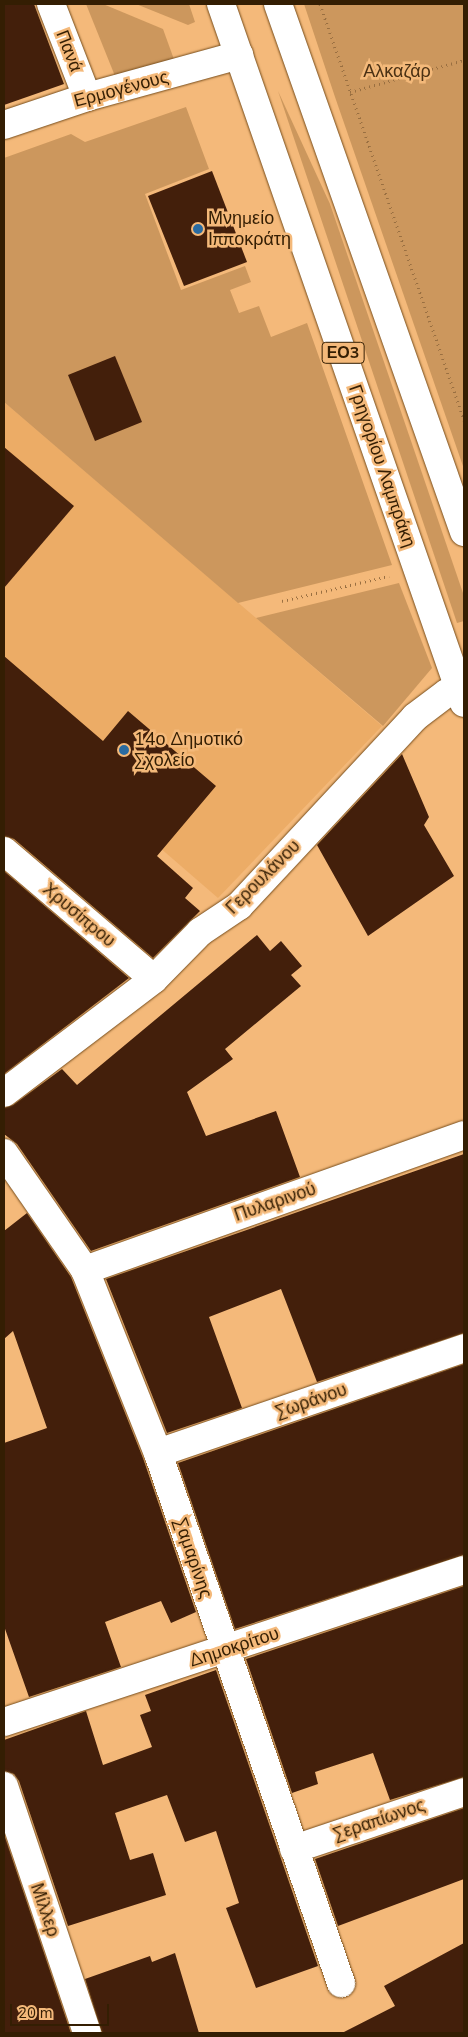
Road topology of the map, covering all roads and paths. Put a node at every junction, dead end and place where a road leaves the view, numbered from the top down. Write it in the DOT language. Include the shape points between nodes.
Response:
graph roads {
  1 [pos="51,4"];
  2 [pos="221,4"];
  3 [pos="278,4"];
  4 [pos="320,4"];
  5 [pos="238,56"];
  6 [pos="464,60"];
  7 [pos="350,92"];
  8 [pos="87,97"];
  9 [pos="4,125"];
  10 [pos="464,421"];
  11 [pos="464,532"];
  12 [pos="418,567"];
  13 [pos="282,601"];
  14 [pos="463,693"];
  15 [pos="4,851"];
  16 [pos="154,978"];
  17 [pos="4,1093"];
  18 [pos="464,1136"];
  19 [pos="4,1153"];
  20 [pos="85,1270"];
  21 [pos="464,1348"];
  22 [pos="158,1454"];
  23 [pos="464,1570"];
  24 [pos="224,1651"];
  25 [pos="4,1722"];
  26 [pos="4,1786"];
  27 [pos="464,1792"];
  28 [pos="294,1849"];
  29 [pos="341,1983"];
  30 [pos="87,2033"];
  1 -- 8 [label="street, Πανά"];
  2 -- 5 [label="street, Γρηγορίου Λαμπράκη / ΕΟ3"];
  3 -- 11 [label="street"];
  4 -- 7 [label="path"];
  5 -- 8 [label="street, Ερμογένους"];
  5 -- 12 [label="street, Γρηγορίου Λαμπράκη / ΕΟ3"];
  6 -- 7 [label="path"];
  7 -- 10 [label="path"];
  8 -- 9 [label="street, Ερμογένους"];
  12 -- 13 [label="path"];
  12 -- 14 [label="street, Γρηγορίου Λαμπράκη / ΕΟ3"];
  14 -- 16 [label="street, Γερουλάνου" via="415,718 239,906 200,932"];
  15 -- 16 [label="street, Χρυσίπpου"];
  16 -- 17 [label="street, Γερουλάνου"];
  18 -- 20 [label="street, Πυλαρινού"];
  19 -- 20 [label="street, Σαμαρίνης"];
  20 -- 22 [label="street, Σαμαρίνης"];
  21 -- 22 [label="street, Σωράνου"];
  22 -- 24 [label="street, Σαμαρίνης"];
  23 -- 24 [label="street, Δημοκρίτου"];
  24 -- 25 [label="street, Δημοκρίτου"];
  24 -- 28 [label="street, Σαμαρίνης"];
  26 -- 30 [label="street, Μίλλερ"];
  27 -- 28 [label="street, Σεραπίωνος"];
  28 -- 29 [label="street, Σαμαρίνης"];
}
